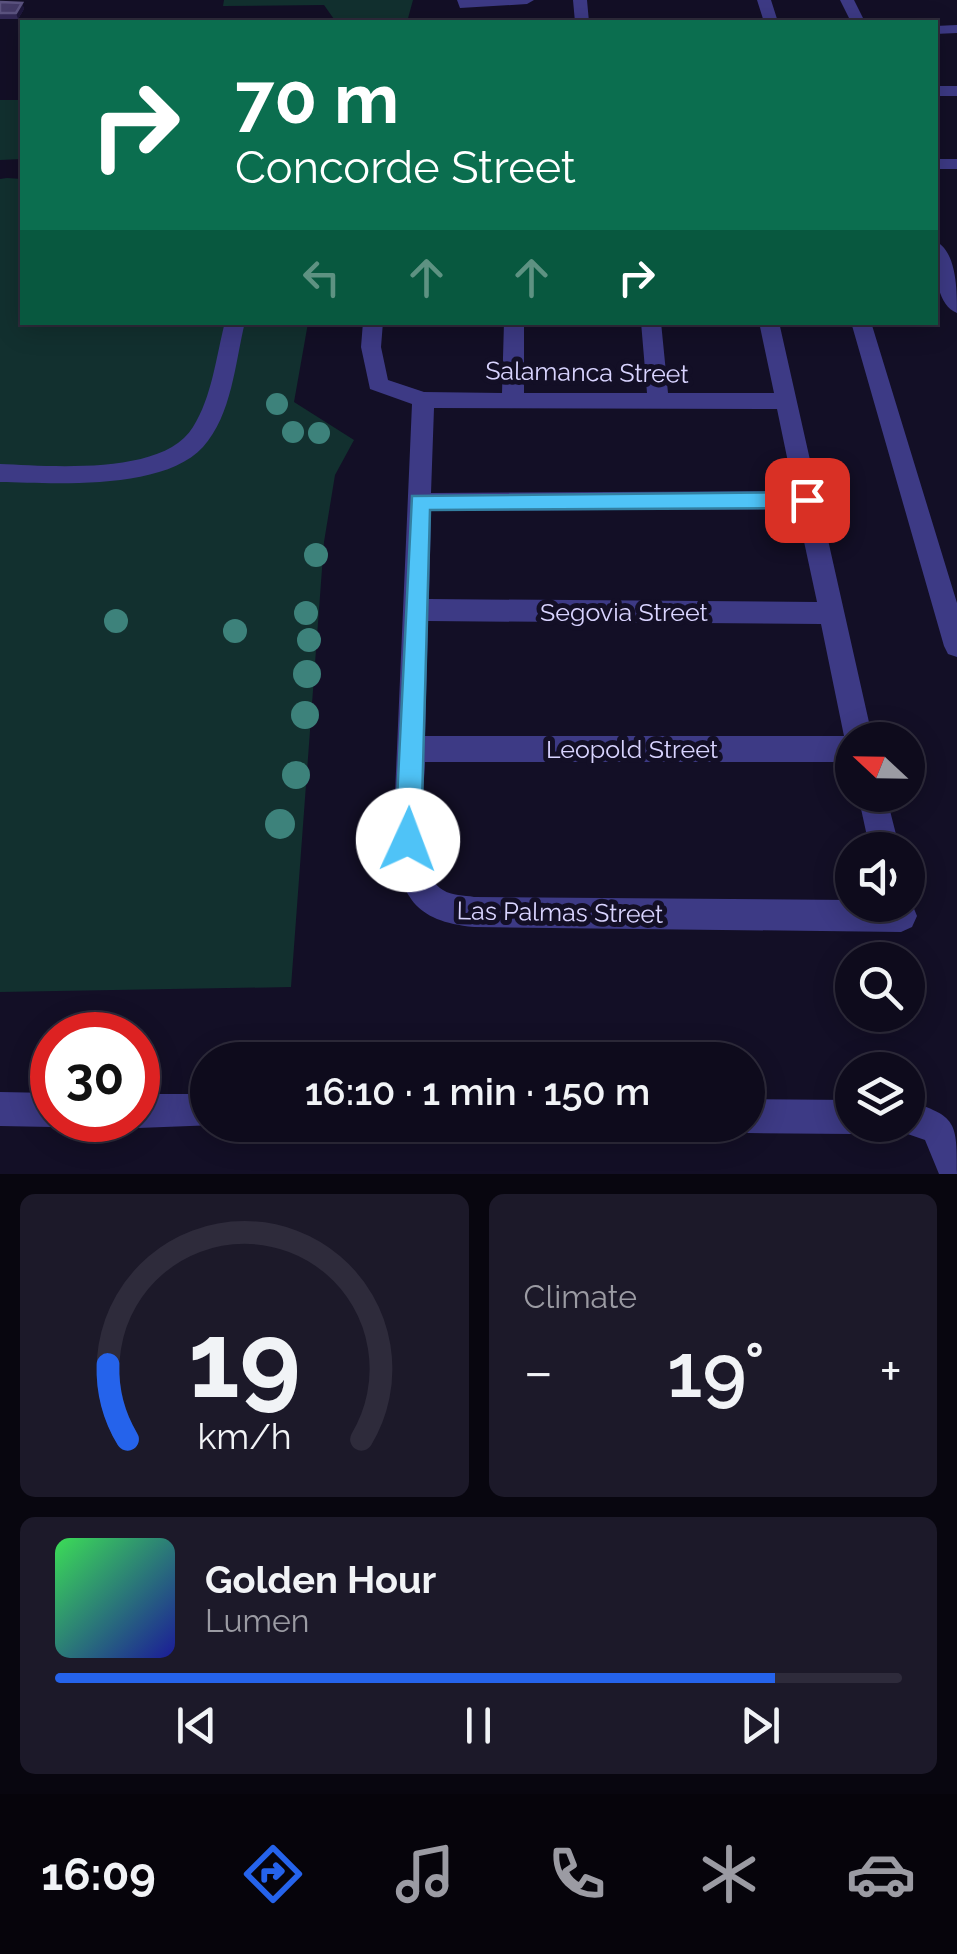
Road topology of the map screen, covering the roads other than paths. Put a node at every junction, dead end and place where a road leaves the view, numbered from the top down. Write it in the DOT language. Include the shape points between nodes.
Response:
graph roads {
  1 [pos="526,0"];
  2 [pos="464,3"];
  3 [pos="943,252"];
  4 [pos="957,307"];
  5 [pos="235,325"];
  6 [pos="373,325"];
  7 [pos="514,325"];
  8 [pos="651,325"];
  9 [pos="770,325"];
  10 [pos="862,325"];
  11 [pos="513,398"];
  12 [pos="423,400"];
  13 [pos="658,400"];
  14 [pos="785,401"];
  15 [pos="0,473"];
  16 [pos="807,500"];
  17 [pos="420,502"];
  18 [pos="418,610"];
  19 [pos="829,614"];
  20 [pos="957,646"];
  21 [pos="855,722"];
  22 [pos="410,749"];
  23 [pos="835,749"];
  24 [pos="835,911"];
  25 [pos="0,1109"];
  26 [pos="30,1110"];
  27 [pos="160,1110"];
  28 [pos="190,1111"];
  29 [pos="765,1116"];
  30 [pos="835,1117"];
  31 [pos="925,1123"];
  32 [pos="957,1174"];
  1 -- 2 [label="street"];
  3 -- 4 [label="street"];
  5 -- 15 [label="street" via="194,444 142,466"];
  6 -- 12 [label="street, Salamanca Street" via="378,384"];
  7 -- 11 [label="street"];
  8 -- 13 [label="street"];
  9 -- 14 [label="street"];
  10 -- 20 [label="street"];
  11 -- 12 [label="street, Salamanca Street"];
  11 -- 13 [label="street, Salamanca Street"];
  12 -- 17 [label="street, Las Palmas Street"];
  13 -- 14 [label="street, Salamanca Street"];
  14 -- 16 [label="street"];
  16 -- 17 [label="street"];
  16 -- 19 [label="street"];
  17 -- 18 [label="street, Las Palmas Street"];
  18 -- 19 [label="street, Segovia Street"];
  18 -- 22 [label="street, Las Palmas Street"];
  19 -- 21 [label="street"];
  22 -- 23 [label="street, Leopold Street"];
  22 -- 24 [label="street, Las Palmas Street" via="410,853 428,902 444,910"];
  25 -- 26 [label="street"];
  27 -- 28 [label="street"];
  29 -- 30 [label="street"];
  31 -- 32 [label="street" via="936,1126 948,1144"];
}
